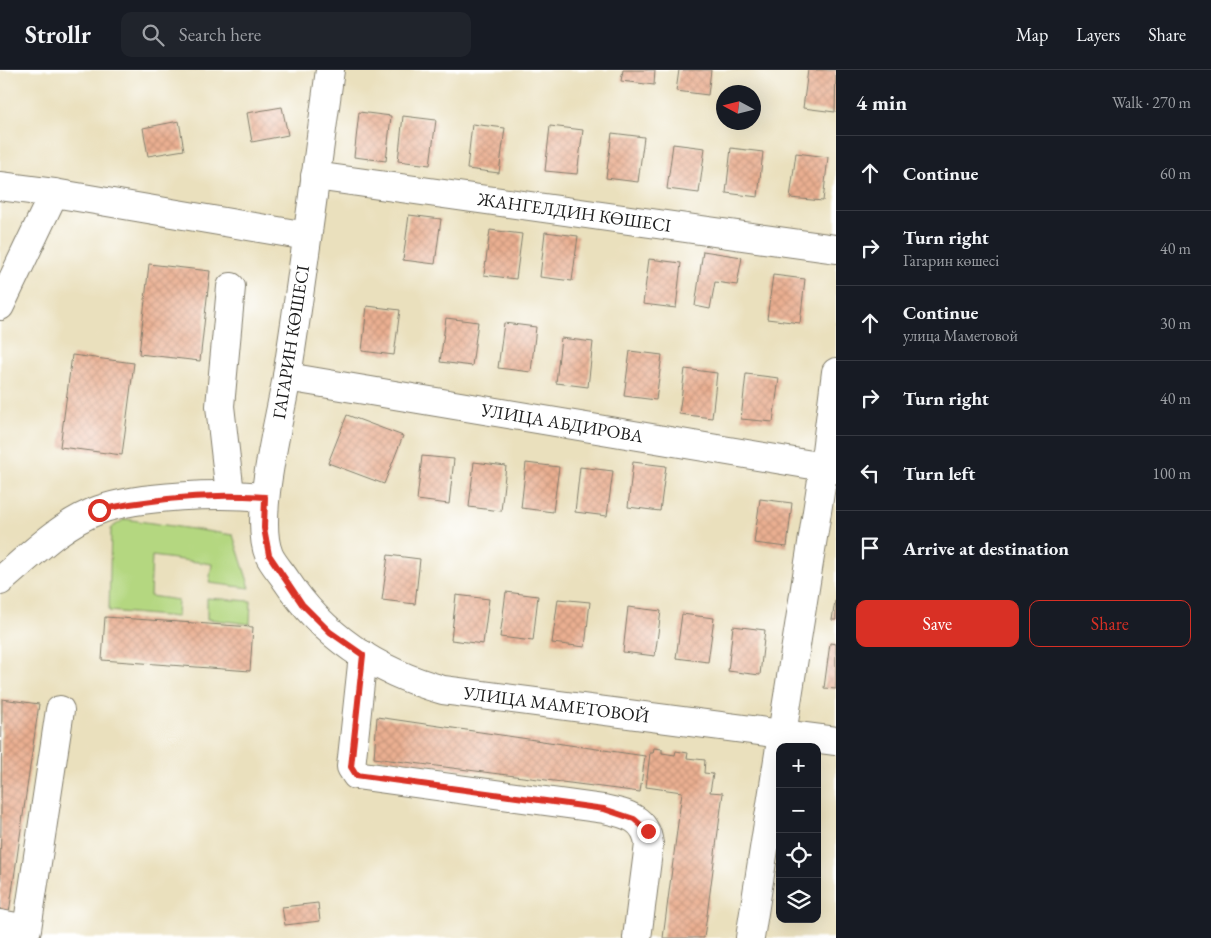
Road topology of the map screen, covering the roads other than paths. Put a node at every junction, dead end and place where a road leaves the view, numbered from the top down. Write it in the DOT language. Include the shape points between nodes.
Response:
graph roads {
  1 [pos="330,70"];
  2 [pos="315,176"];
  3 [pos="0,186"];
  4 [pos="54,194"];
  5 [pos="307,236"];
  6 [pos="836,249"];
  7 [pos="231,286"];
  8 [pos="0,306"];
  9 [pos="836,372"];
  10 [pos="287,377"];
  11 [pos="830,468"];
  12 [pos="230,494"];
  13 [pos="265,497"];
  14 [pos="0,580"];
  15 [pos="302,604"];
  16 [pos="363,655"];
  17 [pos="60,710"];
  18 [pos="781,734"];
  19 [pos="836,741"];
  20 [pos="0,924"];
  21 [pos="26,933"];
  22 [pos="637,938"];
  23 [pos="750,938"];
  1 -- 2 [label="street, ГАГАРИН КӨШЕСІ"];
  2 -- 5 [label="street, ГАГАРИН КӨШЕСІ"];
  2 -- 6 [label="street, ЖАНГЕЛДИН КӨШЕСІ"];
  3 -- 4 [label="street"];
  4 -- 5 [label="street"];
  4 -- 8 [label="street"];
  5 -- 10 [label="street, ГАГАРИН КӨШЕСІ"];
  7 -- 12 [label="street" via="220,406"];
  9 -- 11 [label="street"];
  10 -- 11 [label="street, УЛИЦА АБДИРОВА"];
  10 -- 13 [label="street, ГАГАРИН КӨШЕСІ"];
  11 -- 18 [label="street"];
  12 -- 13 [label="street"];
  12 -- 14 [label="street" via="141,501 99,510 68,526"];
  13 -- 15 [label="street, ГАГАРИН КӨШЕСІ" via="264,528 269,555"];
  15 -- 16 [label="street, УЛИЦА МАМЕТОВОЙ" via="330,632"];
  16 -- 18 [label="street, УЛИЦА МАМЕТОВОЙ" via="412,682 443,690"];
  16 -- 22 [label="street" via="351,767 356,775 604,809 634,819 648,831 649,844"];
  17 -- 21 [label="street"];
  18 -- 19 [label="street, УЛИЦА МАМЕТОВОЙ"];
  18 -- 23 [label="street"];
  20 -- 21 [label="street"];
}
